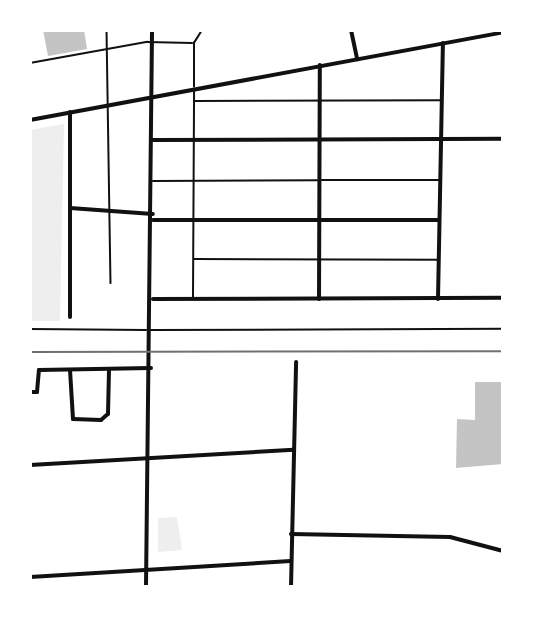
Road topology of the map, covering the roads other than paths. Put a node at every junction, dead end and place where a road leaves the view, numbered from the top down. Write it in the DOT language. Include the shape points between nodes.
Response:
graph roads {
  1 [pos="107,30"];
  2 [pos="152,30"];
  3 [pos="210,30"];
  4 [pos="351,30"];
  5 [pos="203,31"];
  6 [pos="503,32"];
  7 [pos="154,42"];
  8 [pos="194,43"];
  9 [pos="443,43"];
  10 [pos="111,48"];
  11 [pos="357,59"];
  12 [pos="30,63"];
  13 [pos="320,65"];
  14 [pos="194,89"];
  15 [pos="153,97"];
  16 [pos="443,100"];
  17 [pos="194,101"];
  18 [pos="320,101"];
  19 [pos="111,104"];
  20 [pos="70,112"];
  21 [pos="30,120"];
  22 [pos="503,139"];
  23 [pos="153,140"];
  24 [pos="319,140"];
  25 [pos="442,140"];
  26 [pos="194,141"];
  27 [pos="194,180"];
  28 [pos="320,180"];
  29 [pos="441,180"];
  30 [pos="153,181"];
  31 [pos="70,208"];
  32 [pos="110,210"];
  33 [pos="153,214"];
  34 [pos="153,220"];
  35 [pos="193,220"];
  36 [pos="319,220"];
  37 [pos="439,220"];
  38 [pos="193,259"];
  39 [pos="319,259"];
  40 [pos="439,260"];
  41 [pos="111,283"];
  42 [pos="503,298"];
  43 [pos="153,299"];
  44 [pos="193,299"];
  45 [pos="319,299"];
  46 [pos="438,299"];
  47 [pos="70,317"];
  48 [pos="30,329"];
  49 [pos="503,329"];
  50 [pos="296,362"];
  51 [pos="151,368"];
  52 [pos="109,369"];
  53 [pos="70,370"];
  54 [pos="30,392"];
  55 [pos="294,450"];
  56 [pos="149,458"];
  57 [pos="30,465"];
  58 [pos="291,534"];
  59 [pos="503,551"];
  60 [pos="291,561"];
  61 [pos="146,570"];
  62 [pos="30,577"];
  63 [pos="146,587"];
  64 [pos="291,587"];
  1 -- 10 [label="lane"];
  2 -- 7 [label="street"];
  3 -- 5 [label="lane"];
  4 -- 11 [label="street"];
  5 -- 8 [label="lane"];
  6 -- 9 [label="street"];
  7 -- 8 [label="lane"];
  7 -- 10 [label="lane"];
  7 -- 15 [label="street"];
  8 -- 14 [label="lane"];
  9 -- 11 [label="street"];
  9 -- 16 [label="street"];
  10 -- 12 [label="lane"];
  10 -- 19 [label="lane"];
  11 -- 13 [label="street"];
  13 -- 14 [label="street"];
  13 -- 18 [label="street"];
  14 -- 15 [label="street"];
  14 -- 17 [label="lane"];
  15 -- 19 [label="street"];
  15 -- 23 [label="street"];
  16 -- 18 [label="lane"];
  16 -- 25 [label="street"];
  17 -- 18 [label="lane"];
  17 -- 26 [label="lane"];
  18 -- 24 [label="street"];
  19 -- 20 [label="street"];
  19 -- 32 [label="lane"];
  20 -- 21 [label="street"];
  20 -- 31 [label="street"];
  22 -- 25 [label="street"];
  23 -- 26 [label="street"];
  23 -- 30 [label="street"];
  24 -- 25 [label="street"];
  24 -- 26 [label="street"];
  24 -- 28 [label="street"];
  25 -- 29 [label="street"];
  26 -- 27 [label="lane"];
  27 -- 28 [label="lane"];
  27 -- 30 [label="lane"];
  27 -- 35 [label="lane"];
  28 -- 29 [label="lane"];
  28 -- 36 [label="street"];
  29 -- 37 [label="street"];
  30 -- 33 [label="street"];
  31 -- 32 [label="street"];
  31 -- 47 [label="street"];
  32 -- 33 [label="street"];
  32 -- 41 [label="lane"];
  33 -- 34 [label="street"];
  34 -- 35 [label="street"];
  34 -- 43 [label="street"];
  35 -- 36 [label="street"];
  35 -- 38 [label="lane"];
  36 -- 37 [label="street"];
  36 -- 39 [label="street"];
  37 -- 40 [label="street"];
  38 -- 39 [label="lane"];
  38 -- 44 [label="lane"];
  39 -- 40 [label="lane"];
  39 -- 45 [label="street"];
  40 -- 46 [label="street"];
  42 -- 46 [label="street"];
  43 -- 44 [label="street"];
  43 -- 51 [label="street"];
  44 -- 45 [label="street"];
  45 -- 46 [label="street"];
  48 -- 49 [label="lane"];
  50 -- 55 [label="street"];
  51 -- 52 [label="street"];
  51 -- 56 [label="street"];
  52 -- 53 [label="street"];
  52 -- 53 [label="street" via="108,414 101,420 73,419"];
  53 -- 54 [label="street" via="39,370 37,392"];
  55 -- 56 [label="street"];
  55 -- 58 [label="street"];
  56 -- 57 [label="street"];
  56 -- 61 [label="street"];
  58 -- 59 [label="street" via="450,537"];
  58 -- 60 [label="street"];
  60 -- 61 [label="street"];
  60 -- 64 [label="street"];
  61 -- 62 [label="street"];
  61 -- 63 [label="street"];
}
